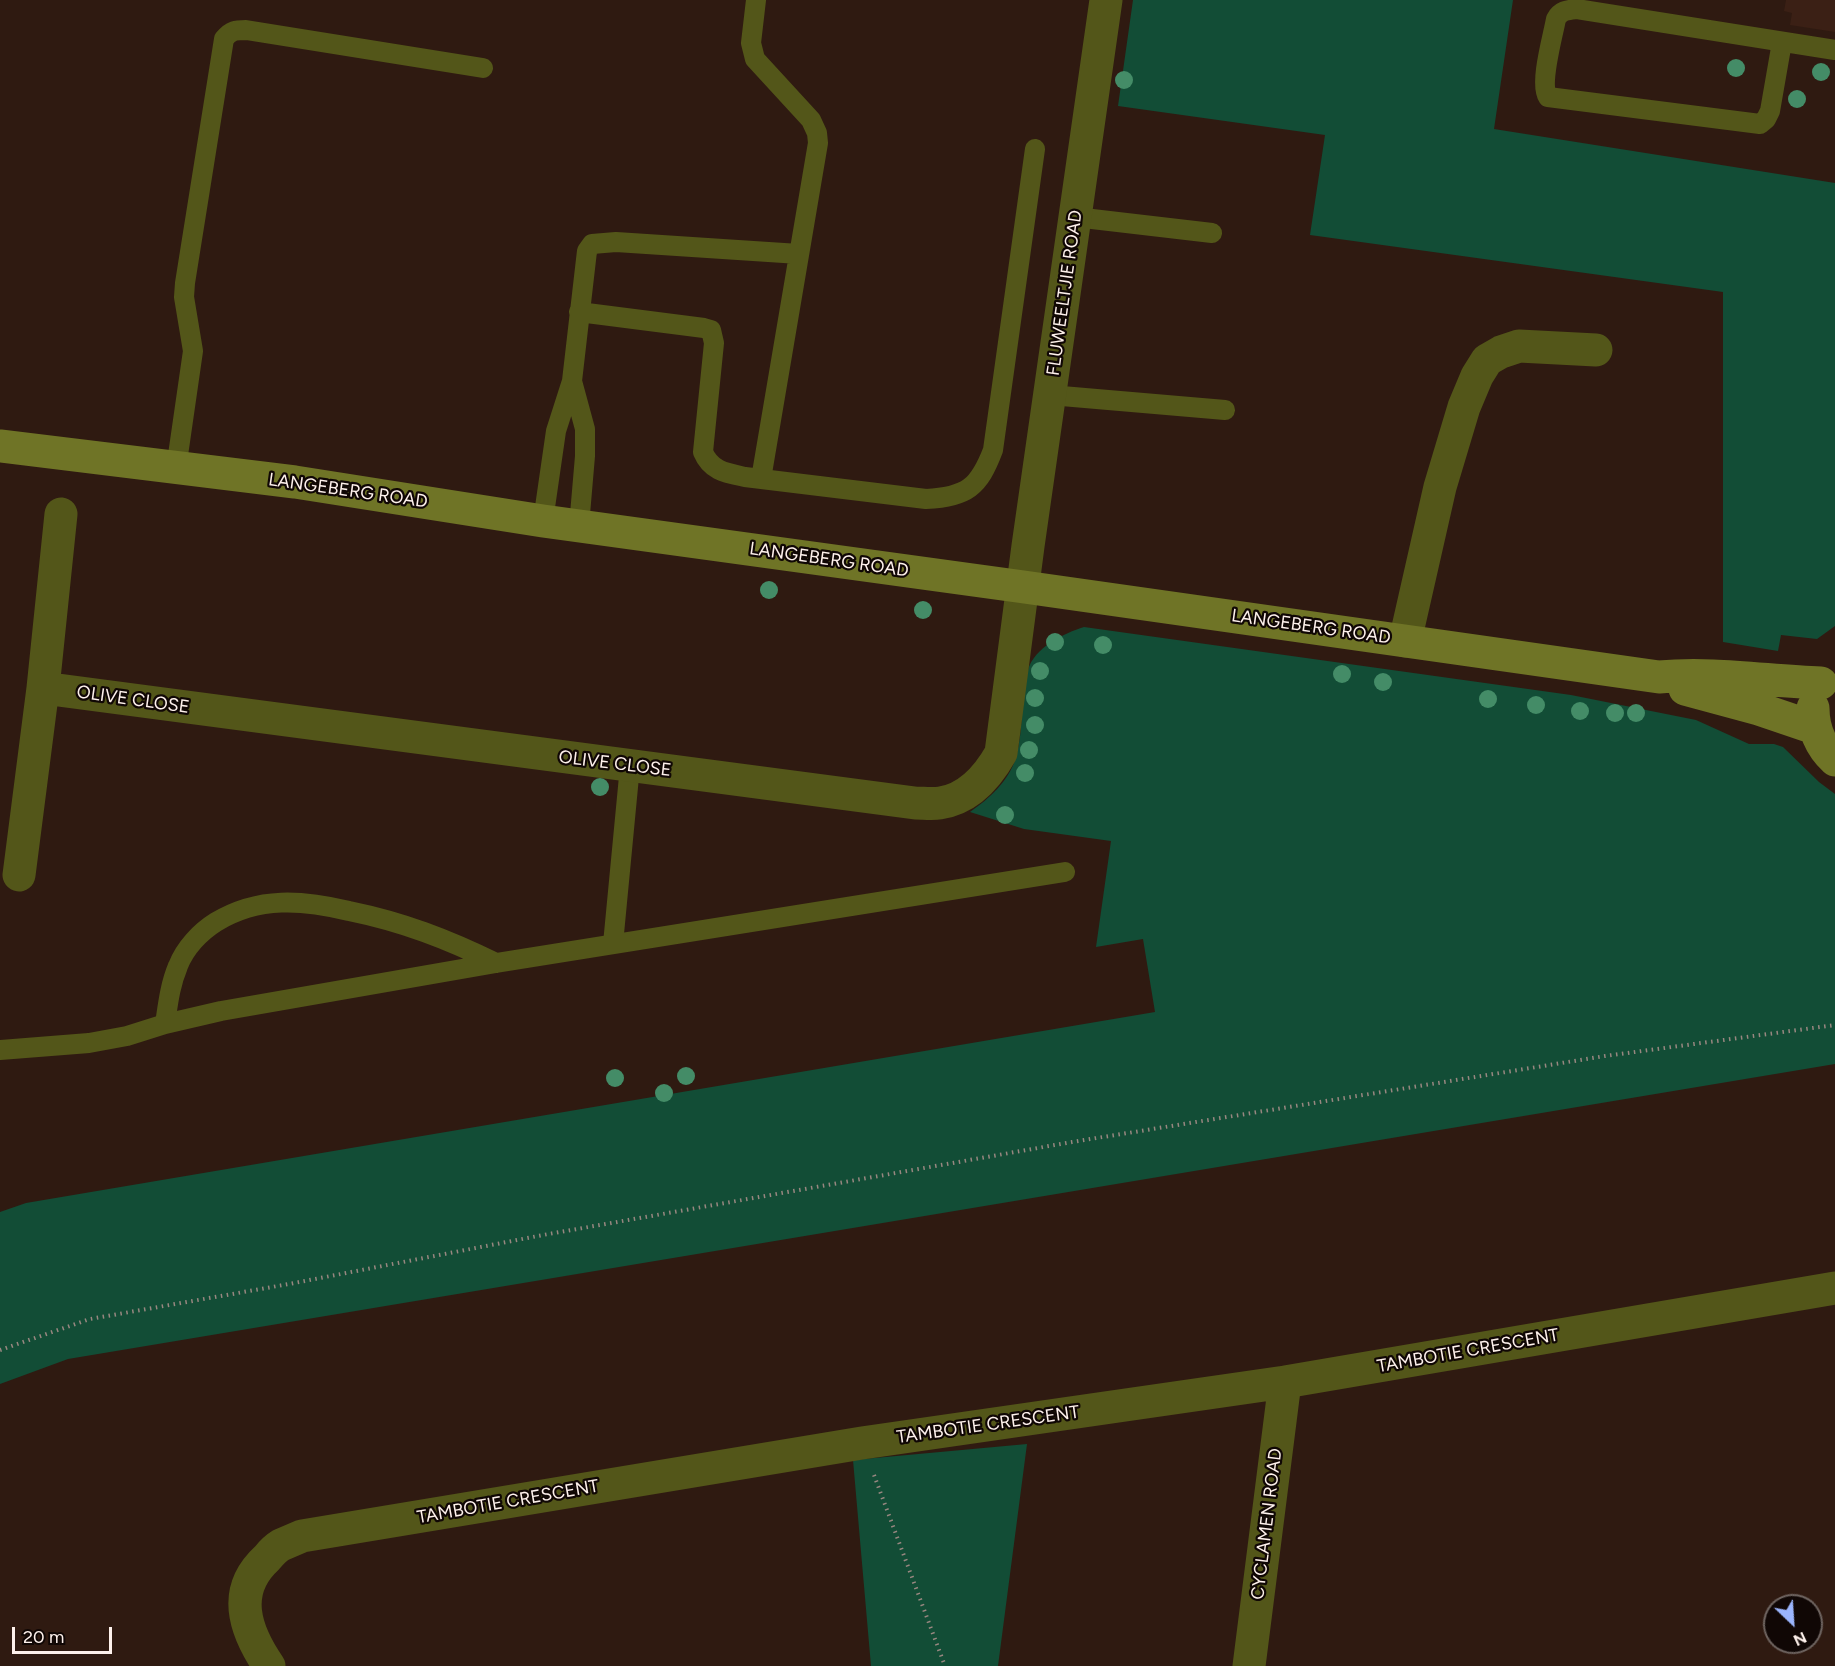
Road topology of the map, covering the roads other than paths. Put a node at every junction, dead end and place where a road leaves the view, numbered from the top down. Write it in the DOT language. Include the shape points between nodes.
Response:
graph roads {
  1 [pos="756,0"];
  2 [pos="1106,0"];
  3 [pos="1782,42"];
  4 [pos="1835,50"];
  5 [pos="483,68"];
  6 [pos="1035,149"];
  7 [pos="1075,217"];
  8 [pos="1212,233"];
  9 [pos="800,254"];
  10 [pos="579,312"];
  11 [pos="1596,350"];
  12 [pos="572,381"];
  13 [pos="1050,395"];
  14 [pos="1225,410"];
  15 [pos="0,446"];
  16 [pos="176,469"];
  17 [pos="761,479"];
  18 [pos="62,513"];
  19 [pos="543,521"];
  20 [pos="579,526"];
  21 [pos="1024,586"];
  22 [pos="1405,641"];
  23 [pos="1828,675"];
  24 [pos="1659,677"];
  25 [pos="43,688"];
  26 [pos="1815,728"];
  27 [pos="1835,760"];
  28 [pos="630,766"];
  29 [pos="1065,872"];
  30 [pos="19,875"];
  31 [pos="613,944"];
  32 [pos="496,963"];
  33 [pos="165,1024"];
  34 [pos="0,1050"];
  35 [pos="1835,1288"];
  36 [pos="1285,1382"];
  37 [pos="269,1666"];
  38 [pos="1249,1666"];
  1 -- 9 [label="lane" via="751,43 755,59 811,120 817,133"];
  2 -- 7 [label="street, FLUWEELTJIE ROAD"];
  3 -- 3 [label="lane" via="1770,111 1760,124 1548,97 1545,93 1556,19 1567,10"];
  3 -- 4 [label="lane"];
  5 -- 16 [label="lane" via="246,30 236,30 224,39 185,283 193,351"];
  6 -- 17 [label="lane" via="993,450 985,471 972,488 945,498 926,499"];
  7 -- 8 [label="lane"];
  7 -- 13 [label="street, FLUWEELTJIE ROAD"];
  9 -- 10 [label="lane" via="616,242 592,244 587,251"];
  9 -- 17 [label="lane"];
  10 -- 12 [label="lane"];
  10 -- 17 [label="lane" via="711,330 714,343 702,452 717,470"];
  11 -- 22 [label="street" via="1520,346 1487,360 1461,418 1440,487"];
  12 -- 19 [label="lane" via="556,431"];
  12 -- 20 [label="lane" via="585,429"];
  13 -- 14 [label="lane"];
  13 -- 21 [label="street, FLUWEELTJIE ROAD"];
  15 -- 16 [label="main road, LANGEBERG ROAD"];
  16 -- 19 [label="main road, LANGEBERG ROAD" via="295,482"];
  18 -- 25 [label="street"];
  19 -- 20 [label="main road, LANGEBERG ROAD"];
  20 -- 21 [label="main road, LANGEBERG ROAD"];
  21 -- 22 [label="main road, LANGEBERG ROAD"];
  21 -- 28 [label="street, OLIVE CLOSE" via="1001,753 980,783 962,794 940,803 915,803"];
  22 -- 24 [label="main road, LANGEBERG ROAD"];
  23 -- 24 [label="main road, LANGEBERG ROAD" via="1763,681 1693,674"];
  23 -- 26 [label="main road" via="1814,706"];
  24 -- 26 [label="main road, LANGEBERG ROAD" via="1688,690"];
  25 -- 28 [label="street, OLIVE CLOSE"];
  25 -- 30 [label="street"];
  26 -- 27 [label="main road"];
  28 -- 31 [label="lane"];
  29 -- 31 [label="lane"];
  31 -- 32 [label="lane"];
  32 -- 33 [label="lane"];
  32 -- 33 [label="lane" via="452,942 379,916 317,903 255,905 226,916 193,942 178,964"];
  33 -- 34 [label="lane" via="89,1043"];
  35 -- 36 [label="street, TAMBOTIE CRESCENT"];
  36 -- 37 [label="street, TAMBOTIE CRESCENT" via="862,1443 302,1536 279,1546 259,1565 247,1584 250,1635"];
  36 -- 38 [label="street, CYCLAMEN ROAD"];
}
